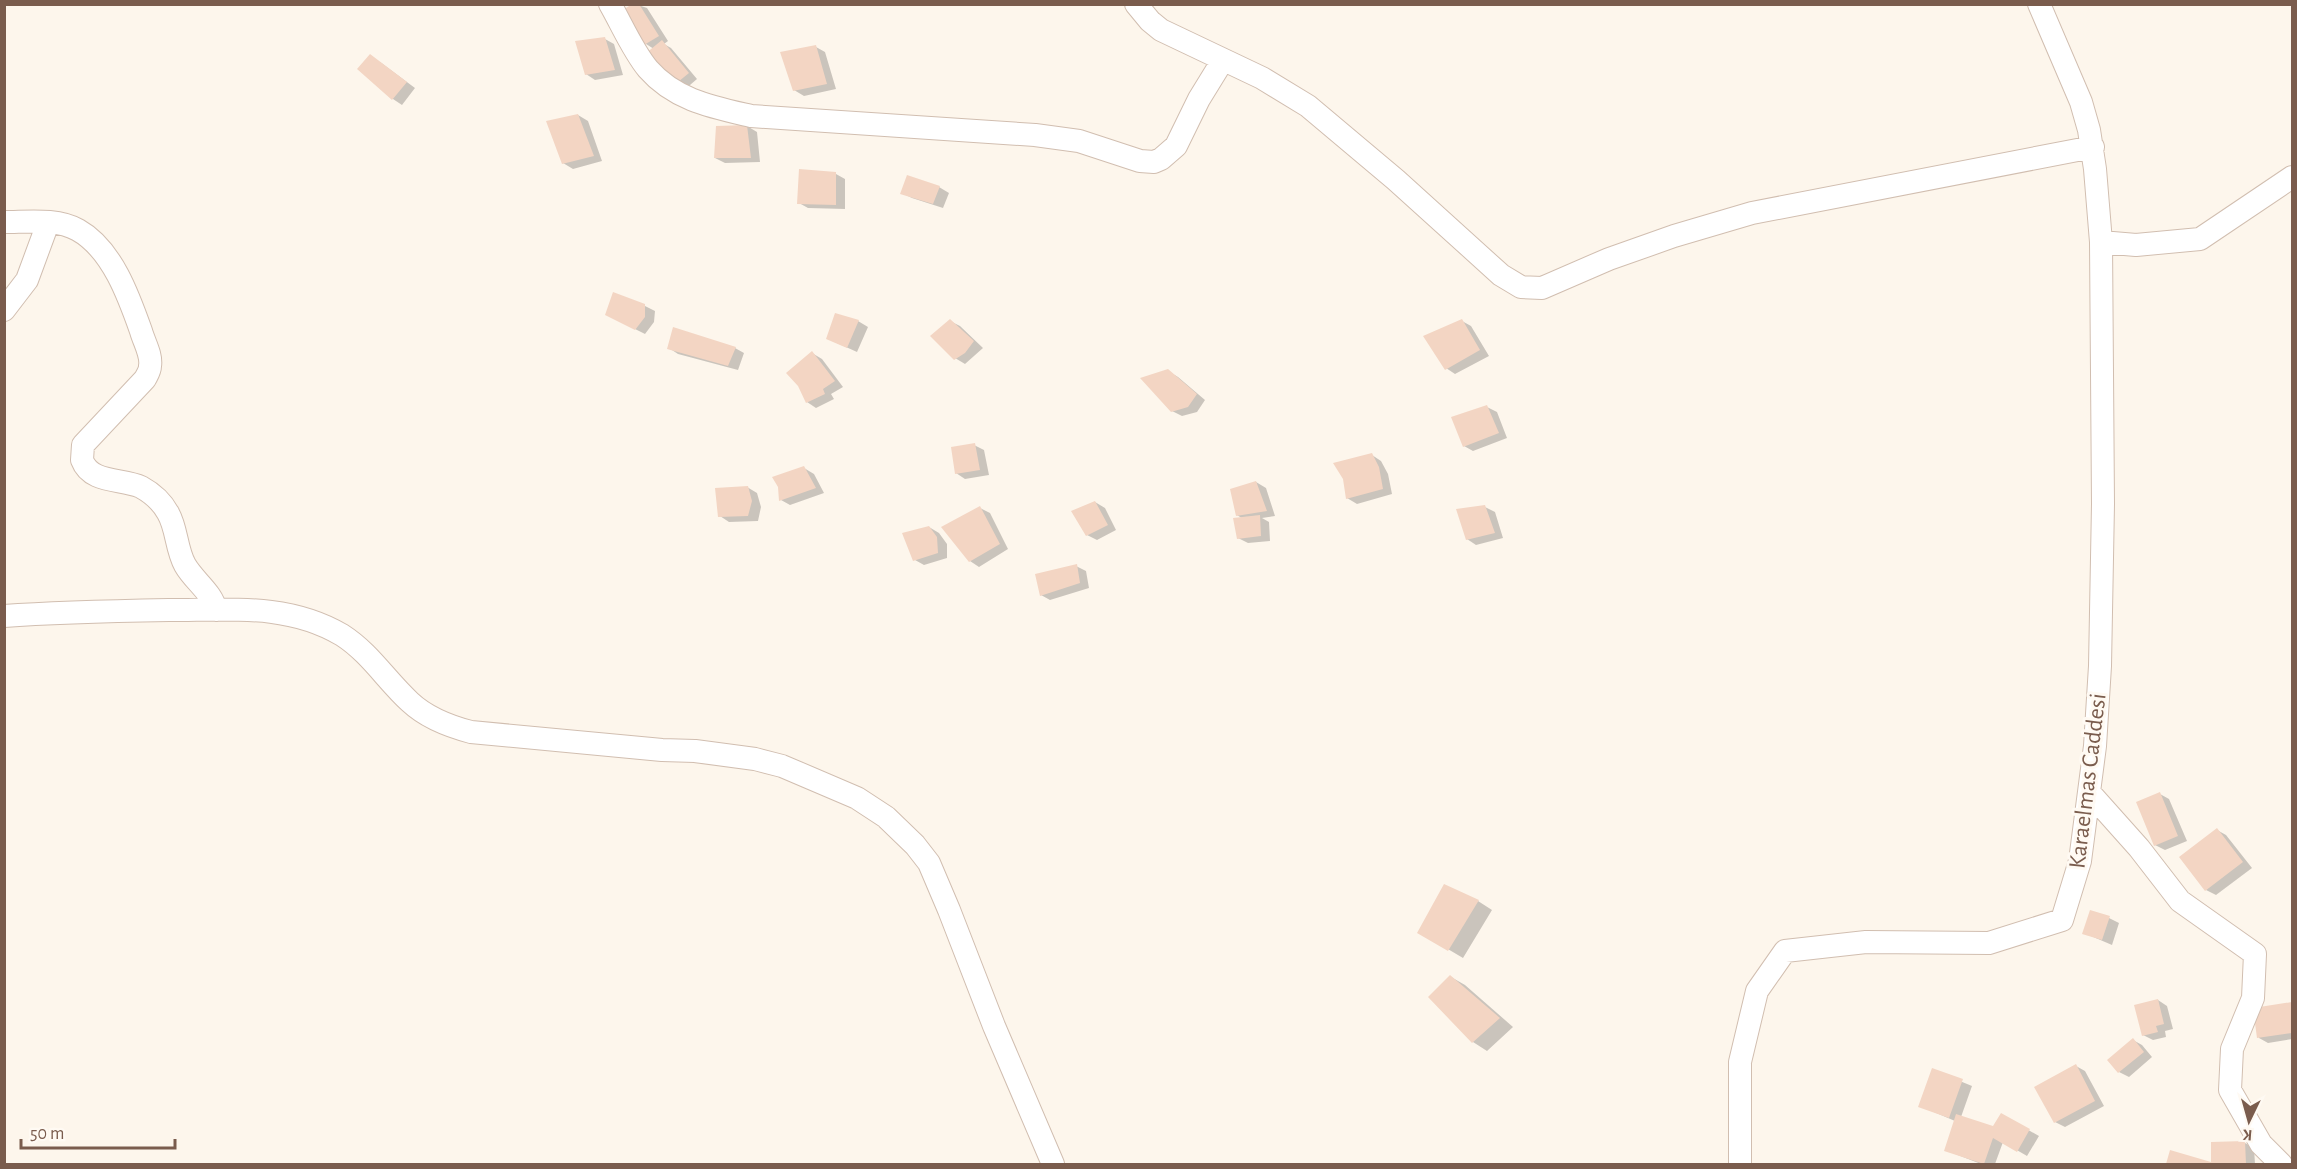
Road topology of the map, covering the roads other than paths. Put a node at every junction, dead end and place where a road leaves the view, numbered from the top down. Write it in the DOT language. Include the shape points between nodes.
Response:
graph roads {
  1 [pos="610,4"];
  2 [pos="1136,4"];
  3 [pos="2039,4"];
  4 [pos="1223,60"];
  5 [pos="2092,147"];
  6 [pos="2292,177"];
  7 [pos="4,222"];
  8 [pos="48,223"];
  9 [pos="2101,242"];
  10 [pos="4,310"];
  11 [pos="216,610"];
  12 [pos="4,616"];
  13 [pos="2089,792"];
  14 [pos="1053,1164"];
  15 [pos="1740,1164"];
  16 [pos="2281,1164"];
  1 -- 4 [label="street" via="646,67 673,91 706,106 751,116 1035,135 1079,141 1147,162 1172,152"];
  2 -- 4 [label="street" via="1161,30"];
  3 -- 5 [label="street, Karaelmas Caddesi" via="2081,102"];
  4 -- 5 [label="street" via="1308,106 1501,275 1533,289 1551,286 1609,259 1674,236 1752,213"];
  5 -- 9 [label="street, Karaelmas Caddesi"];
  6 -- 9 [label="street" via="2200,239 2136,245"];
  7 -- 8 [label="street"];
  8 -- 10 [label="street" via="27,280"];
  8 -- 11 [label="street" via="78,230 110,263 127,291 150,359 145,379 84,445 84,466 97,476 141,487 161,503 169,515 182,559 211,597"];
  9 -- 13 [label="street, Karaelmas Caddesi" via="2100,666"];
  11 -- 12 [label="street"];
  11 -- 14 [label="street" via="268,610 327,627 359,648 409,702 431,718 457,728 737,755 782,766 872,807 898,828 928,863"];
  13 -- 15 [label="street, Karaelmas Caddesi" via="2080,861 2062,920 1989,943 1866,942 1785,951 1757,991 1740,1062"];
  13 -- 16 [label="street" via="2180,901 2255,954 2253,998 2232,1049 2230,1089 2261,1144"];
}
